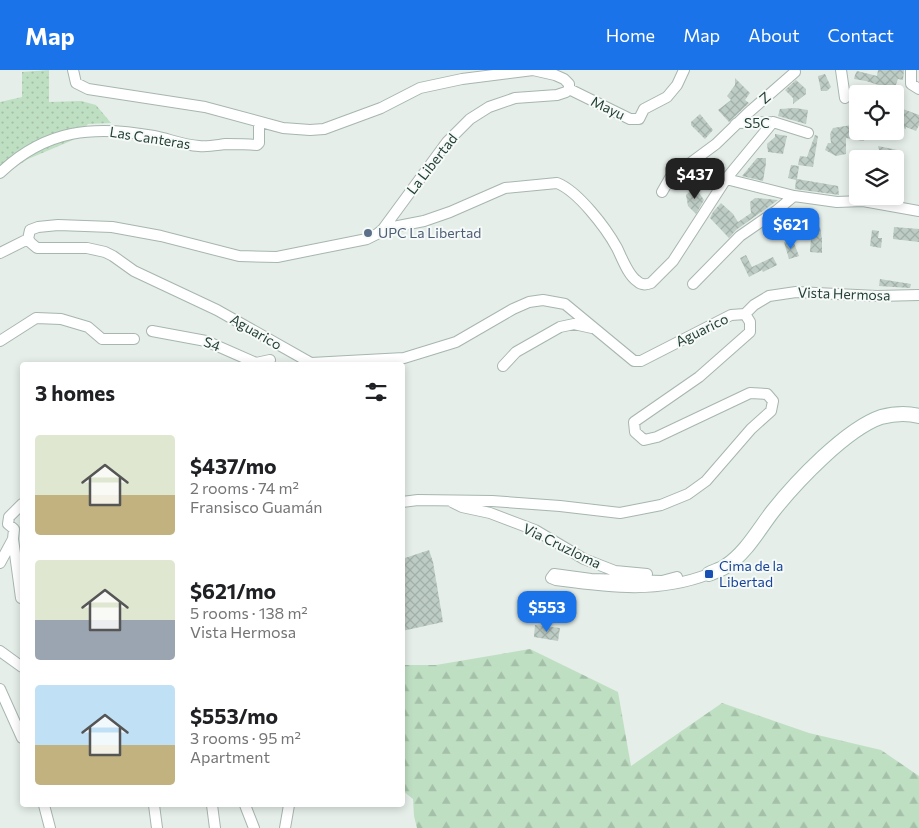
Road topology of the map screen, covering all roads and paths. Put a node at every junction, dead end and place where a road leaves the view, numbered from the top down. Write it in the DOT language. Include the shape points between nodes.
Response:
graph roads {
  1 [pos="73,70"];
  2 [pos="684,70"];
  3 [pos="841,70"];
  4 [pos="911,70"];
  5 [pos="795,72"];
  6 [pos="915,86"];
  7 [pos="568,88"];
  8 [pos="845,98"];
  9 [pos="259,122"];
  10 [pos="773,122"];
  11 [pos="735,125"];
  12 [pos="808,134"];
  13 [pos="0,172"];
  14 [pos="726,179"];
  15 [pos="662,192"];
  16 [pos="794,196"];
  17 [pos="919,211"];
  18 [pos="383,229"];
  19 [pos="28,239"];
  20 [pos="0,253"];
  21 [pos="693,284"];
  22 [pos="919,295"];
  23 [pos="745,314"];
  24 [pos="595,329"];
  25 [pos="152,332"];
  26 [pos="134,340"];
  27 [pos="0,341"];
  28 [pos="270,360"];
  29 [pos="254,362"];
  30 [pos="261,362"];
  31 [pos="308,362"];
  32 [pos="342,362"];
  33 [pos="503,366"];
  34 [pos="919,416"];
  35 [pos="449,500"];
  36 [pos="405,502"];
  37 [pos="20,506"];
  38 [pos="13,539"];
  39 [pos="0,563"];
  40 [pos="709,574"];
  41 [pos="677,576"];
  42 [pos="20,592"];
  43 [pos="0,651"];
  44 [pos="20,666"];
  45 [pos="0,689"];
  46 [pos="20,734"];
  47 [pos="45,807"];
  48 [pos="154,807"];
  49 [pos="212,807"];
  50 [pos="246,807"];
  51 [pos="289,807"];
  52 [pos="50,828"];
  53 [pos="157,828"];
  54 [pos="215,828"];
  55 [pos="254,828"];
  56 [pos="285,828"];
  1 -- 9 [label="street" via="76,83 88,89 205,107"];
  2 -- 7 [label="street, Mayu" via="666,97 644,109 639,119 630,119"];
  3 -- 8 [label="street"];
  4 -- 6 [label="street"];
  5 -- 11 [label="street, Z"];
  7 -- 9 [label="street" via="564,80 555,75 533,70 420,88 381,108 324,129 283,128"];
  7 -- 18 [label="street, La Libertad" via="557,95 515,98 489,107 470,120 446,142"];
  9 -- 13 [label="street, Las Canteras" via="257,145 187,145 154,136 106,130 61,135 42,143"];
  10 -- 11 [label="street, S5C"];
  10 -- 12 [label="street, S5C"];
  10 -- 14 [label="street"];
  11 -- 15 [label="street, Z" via="716,144 670,178"];
  14 -- 16 [label="street"];
  14 -- 18 [label="street" via="673,261 647,284 633,278 611,238 585,206 565,186 557,183 505,188 424,221"];
  16 -- 17 [label="street" via="837,202 863,201"];
  16 -- 21 [label="street" via="740,236"];
  18 -- 19 [label="street, La Libertad" via="367,239 278,256 239,256 161,236 112,228 38,227 30,230"];
  19 -- 20 [label="street, La Libertad"];
  19 -- 31 [label="street, Aguarico" via="37,248 97,249 113,256 134,272 217,310"];
  22 -- 23 [label="street, Vista Hermosa" via="796,292 769,296"];
  23 -- 24 [label="street, Aguarico" via="731,315 641,361 629,358"];
  23 -- 35 [label="street, Aguarico" via="750,322 750,332 699,377 634,422 635,432 644,440 657,438 750,393 767,394 773,401 771,411 751,428 706,481 688,494 661,505 620,513 551,505"];
  24 -- 32 [label="street, Aguarico" via="565,304 543,300 513,309 456,342 404,358"];
  24 -- 33 [label="street" via="574,324 560,327 516,352"];
  25 -- 29 [label="street, S4" via="206,340"];
  26 -- 27 [label="street" via="102,338 88,327 61,319 36,318"];
  28 -- 30 [label="street, S4"];
  34 -- 40 [label="street" via="896,414 881,417 844,439 787,494 736,558 726,567"];
  35 -- 36 [label="street"];
  35 -- 41 [label="street, Via Cruzloma" via="536,530 584,559 615,571"];
  37 -- 38 [label="street" via="9,518 8,524 14,529"];
  38 -- 39 [label="street"];
  38 -- 42 [label="street"];
  40 -- 41 [label="street, Via Cruzloma"];
  40 -- 41 [label="street" via="659,587 603,586 551,578 554,574 591,579 662,581"];
  43 -- 44 [label="street"];
  45 -- 46 [label="street"];
  47 -- 52 [label="street"];
  48 -- 53 [label="street"];
  49 -- 54 [label="street"];
  50 -- 55 [label="street"];
  51 -- 56 [label="street"];
}
